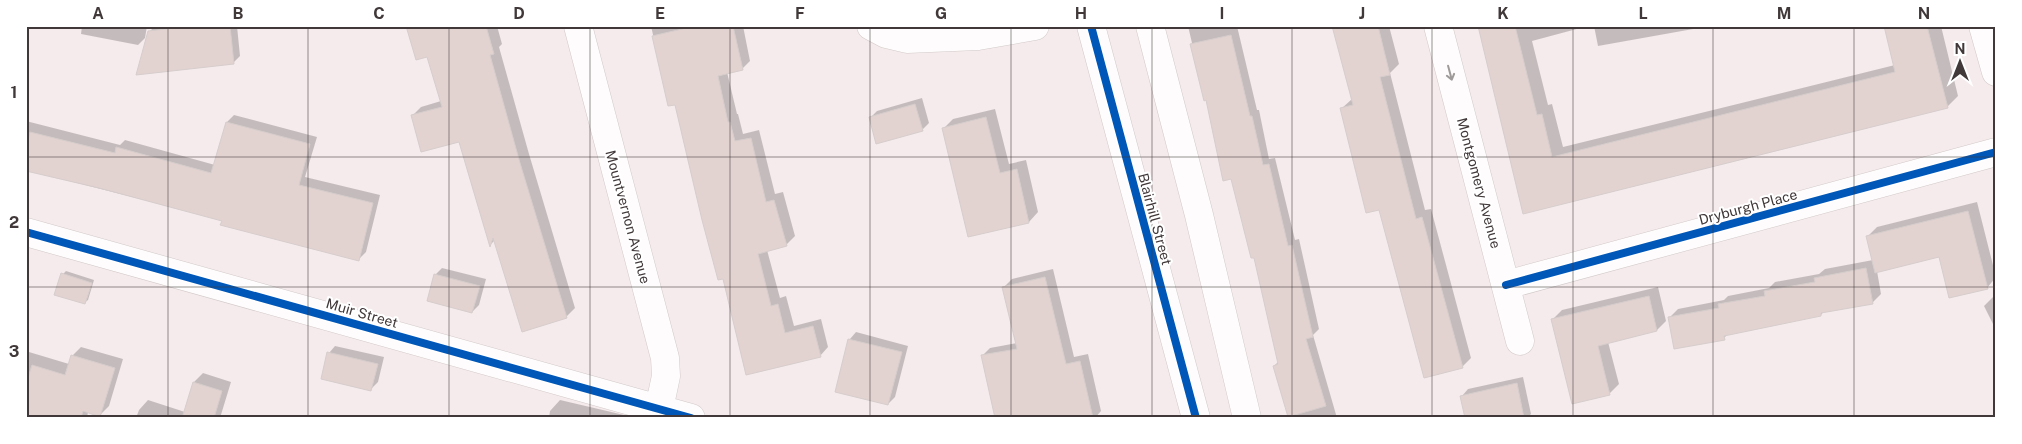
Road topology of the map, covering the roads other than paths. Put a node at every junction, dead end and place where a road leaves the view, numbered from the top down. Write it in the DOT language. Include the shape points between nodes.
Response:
graph roads {
  1 [pos="578,26"];
  2 [pos="871,26"];
  3 [pos="1034,26"];
  4 [pos="1090,26"];
  5 [pos="1150,26"];
  6 [pos="1438,26"];
  7 [pos="1983,26"];
  8 [pos="1996,72"];
  9 [pos="1996,152"];
  10 [pos="26,232"];
  11 [pos="1506,285"];
  12 [pos="1520,341"];
  13 [pos="659,409"];
  14 [pos="691,418"];
  15 [pos="1196,418"];
  16 [pos="1247,418"];
  1 -- 13 [label="street, Mountvernon Avenue" via="665,358 666,376"];
  2 -- 3 [label="street" via="907,39 978,36"];
  4 -- 15 [label="street, Blairhill Street"];
  5 -- 16 [label="street"];
  6 -- 11 [label="street, Montgomery Avenue, one-way"];
  7 -- 8 [label="street"];
  9 -- 11 [label="street, Dryburgh Place"];
  10 -- 13 [label="street, Muir Street"];
  11 -- 12 [label="street, Montgomery Avenue"];
  13 -- 14 [label="street, Muir Street"];
}
